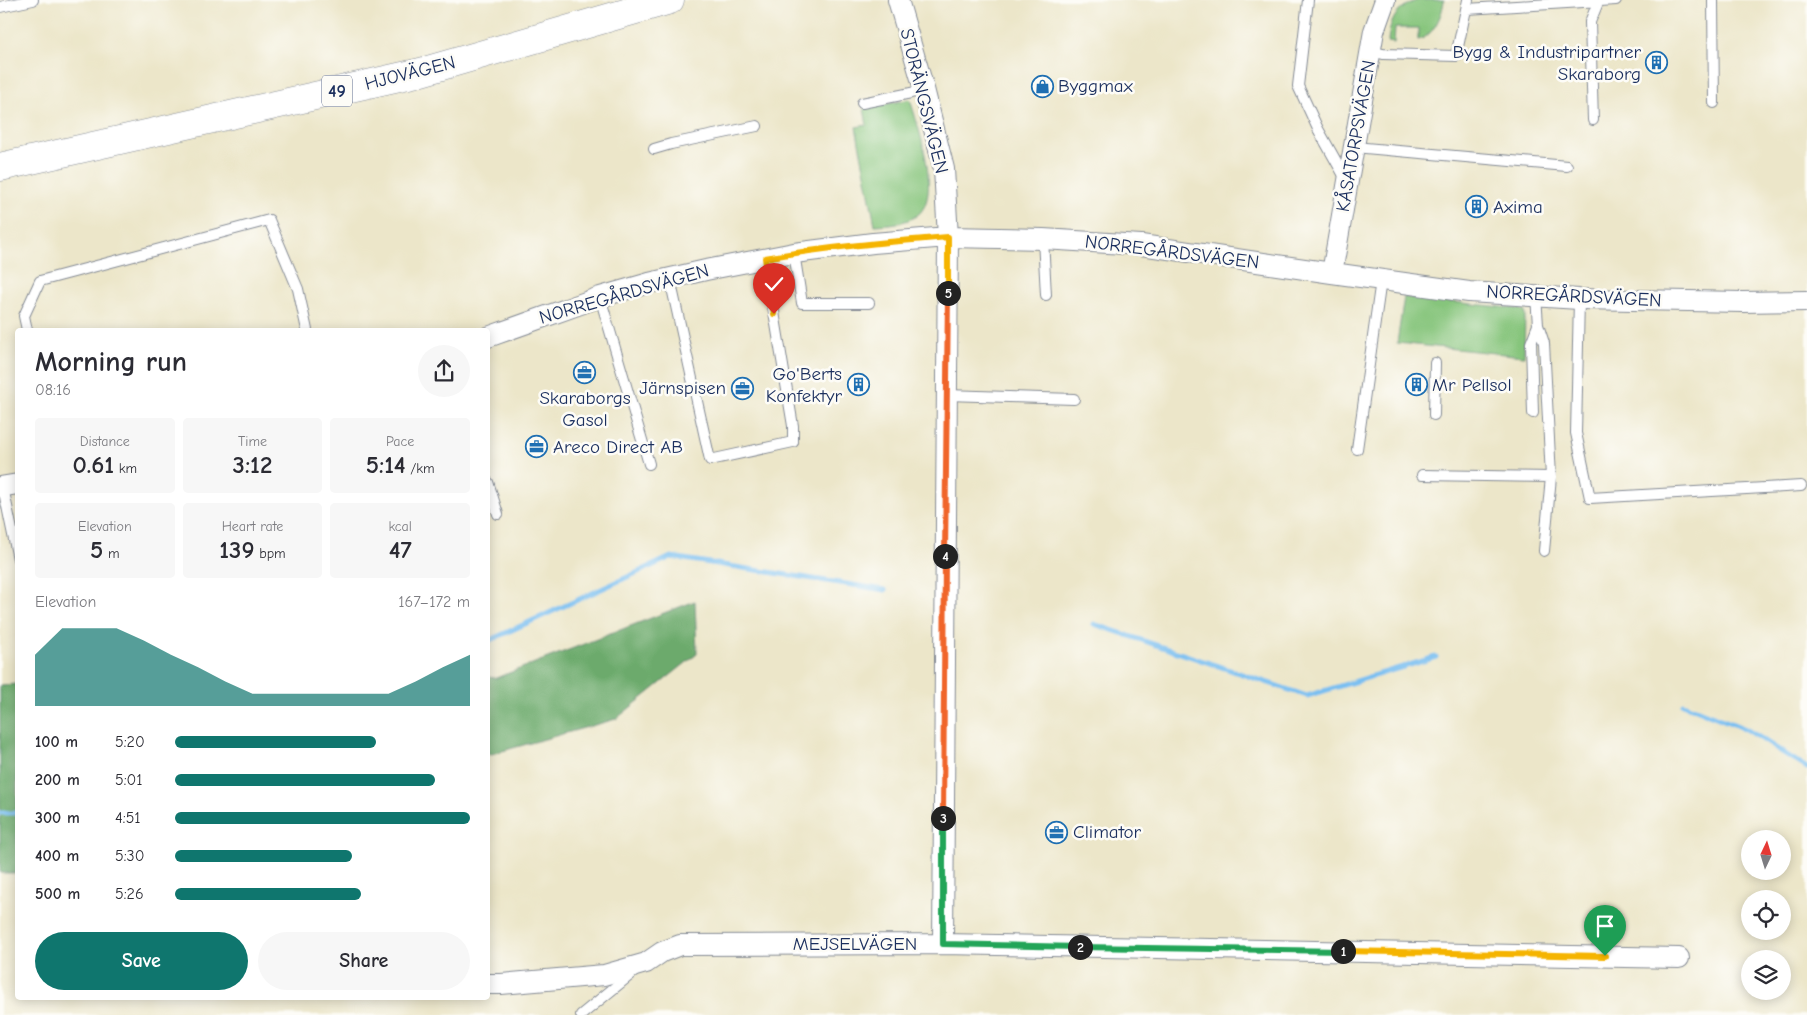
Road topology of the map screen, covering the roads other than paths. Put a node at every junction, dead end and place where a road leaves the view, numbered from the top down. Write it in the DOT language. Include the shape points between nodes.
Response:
graph roads {
  1 [pos="33,0"];
  2 [pos="670,0"];
  3 [pos="1308,0"];
  4 [pos="1385,0"];
  5 [pos="1616,0"];
  6 [pos="1713,0"];
  7 [pos="1599,1"];
  8 [pos="896,3"];
  9 [pos="1468,4"];
  10 [pos="0,7"];
  11 [pos="1371,52"];
  12 [pos="924,89"];
  13 [pos="862,103"];
  14 [pos="1714,103"];
  15 [pos="1593,120"];
  16 [pos="757,126"];
  17 [pos="1354,146"];
  18 [pos="654,149"];
  19 [pos="0,166"];
  20 [pos="1567,166"];
  21 [pos="1348,182"];
  22 [pos="948,237"];
  23 [pos="1043,239"];
  24 [pos="794,253"];
  25 [pos="765,258"];
  26 [pos="1332,273"];
  27 [pos="670,278"];
  28 [pos="1381,280"];
  29 [pos="1046,294"];
  30 [pos="1536,296"];
  31 [pos="600,297"];
  32 [pos="1579,299"];
  33 [pos="1807,301"];
  34 [pos="869,303"];
  35 [pos="1538,325"];
  36 [pos="27,328"];
  37 [pos="307,328"];
  38 [pos="490,336"];
  39 [pos="1435,363"];
  40 [pos="947,395"];
  41 [pos="1074,399"];
  42 [pos="1533,413"];
  43 [pos="1434,415"];
  44 [pos="1357,450"];
  45 [pos="649,464"];
  46 [pos="1422,475"];
  47 [pos="1551,477"];
  48 [pos="7,486"];
  49 [pos="1801,486"];
  50 [pos="490,488"];
  51 [pos="498,514"];
  52 [pos="15,539"];
  53 [pos="1544,551"];
  54 [pos="943,944"];
  55 [pos="1679,958"];
  56 [pos="646,963"];
  57 [pos="490,984"];
  58 [pos="582,1015"];
  1 -- 10 [label="lane"];
  2 -- 19 [label="main road, HJOVÄGEN / 49" via="421,72"];
  3 -- 21 [label="lane" via="1298,86"];
  4 -- 11 [label="street, KÅSATORPSVÄGEN" via="1374,31"];
  5 -- 7 [label="lane"];
  6 -- 14 [label="lane"];
  7 -- 9 [label="lane"];
  7 -- 15 [label="lane" via="1590,22"];
  8 -- 12 [label="street, STORÄNGSVÄGEN"];
  9 -- 11 [label="lane" via="1456,56"];
  11 -- 17 [label="street, KÅSATORPSVÄGEN"];
  12 -- 13 [label="lane"];
  12 -- 22 [label="street, STORÄNGSVÄGEN" via="944,170"];
  16 -- 18 [label="lane"];
  17 -- 20 [label="lane"];
  17 -- 21 [label="street, KÅSATORPSVÄGEN"];
  21 -- 26 [label="street, KÅSATORPSVÄGEN"];
  22 -- 23 [label="street, NORREGÅRDSVÄGEN"];
  22 -- 24 [label="street, NORREGÅRDSVÄGEN" via="873,242"];
  22 -- 40 [label="street, STORÄNGSVÄGEN"];
  23 -- 26 [label="street, NORREGÅRDSVÄGEN" via="1141,244"];
  23 -- 29 [label="lane"];
  24 -- 25 [label="street, NORREGÅRDSVÄGEN"];
  24 -- 34 [label="lane" via="802,303"];
  25 -- 27 [label="street, NORREGÅRDSVÄGEN"];
  25 -- 27 [label="lane" via="793,442 710,460"];
  26 -- 28 [label="street, NORREGÅRDSVÄGEN"];
  27 -- 31 [label="street, NORREGÅRDSVÄGEN"];
  28 -- 30 [label="street, NORREGÅRDSVÄGEN" via="1469,292"];
  28 -- 44 [label="lane"];
  30 -- 32 [label="street, NORREGÅRDSVÄGEN"];
  30 -- 35 [label="lane"];
  31 -- 38 [label="street, NORREGÅRDSVÄGEN"];
  31 -- 45 [label="lane"];
  32 -- 33 [label="street, NORREGÅRDSVÄGEN"];
  32 -- 49 [label="lane" via="1576,433 1590,498"];
  35 -- 42 [label="lane" via="1531,343"];
  35 -- 47 [label="lane" via="1544,343"];
  36 -- 37 [label="lane" via="24,316 40,280 269,220 298,289"];
  39 -- 43 [label="lane"];
  40 -- 41 [label="lane"];
  40 -- 54 [label="street, STORÄNGSVÄGEN"];
  46 -- 47 [label="lane"];
  47 -- 53 [label="lane"];
  48 -- 52 [label="lane"];
  50 -- 51 [label="lane"];
  54 -- 55 [label="street, MEJSELVÄGEN"];
  54 -- 56 [label="street, MEJSELVÄGEN" via="680,945"];
  56 -- 57 [label="street, MEJSELVÄGEN" via="604,974"];
  56 -- 58 [label="lane"];
}
